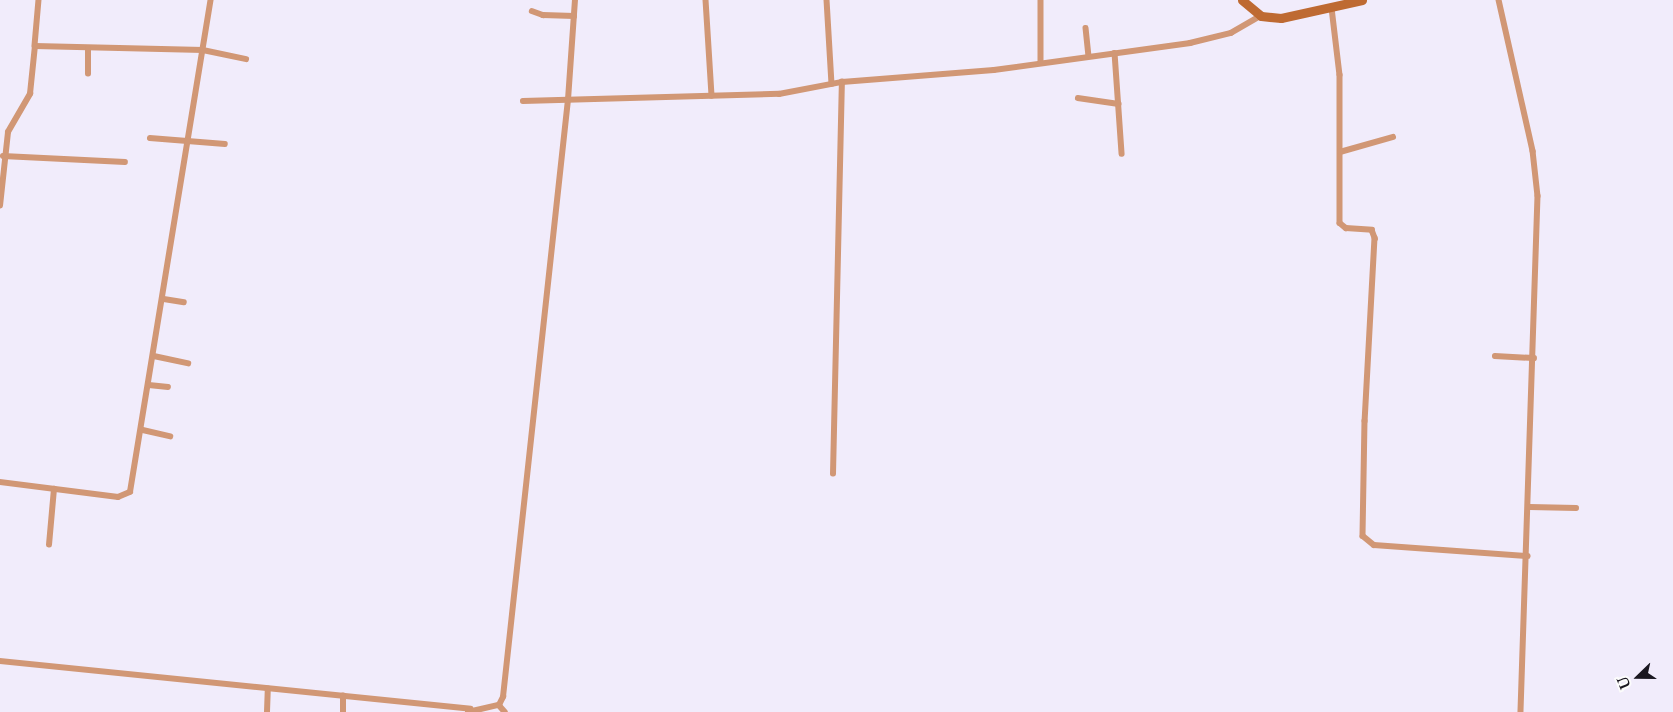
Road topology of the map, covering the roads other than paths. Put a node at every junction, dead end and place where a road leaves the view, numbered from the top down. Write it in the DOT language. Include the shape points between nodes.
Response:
graph roads {
  1 [pos="39,0"];
  2 [pos="211,0"];
  3 [pos="575,0"];
  4 [pos="706,0"];
  5 [pos="827,0"];
  6 [pos="1041,0"];
  7 [pos="1242,0"];
  8 [pos="1362,0"];
  9 [pos="1499,0"];
  10 [pos="1332,8"];
  11 [pos="532,10"];
  12 [pos="574,16"];
  13 [pos="1261,16"];
  14 [pos="1086,28"];
  15 [pos="35,46"];
  16 [pos="88,48"];
  17 [pos="203,50"];
  18 [pos="1115,53"];
  19 [pos="1089,56"];
  20 [pos="246,59"];
  21 [pos="1042,63"];
  22 [pos="88,74"];
  23 [pos="842,82"];
  24 [pos="832,84"];
  25 [pos="712,96"];
  26 [pos="1078,98"];
  27 [pos="568,100"];
  28 [pos="524,102"];
  29 [pos="1119,104"];
  30 [pos="1393,137"];
  31 [pos="150,138"];
  32 [pos="190,139"];
  33 [pos="224,144"];
  34 [pos="1340,152"];
  35 [pos="1122,154"];
  36 [pos="3,156"];
  37 [pos="125,162"];
  38 [pos="0,206"];
  39 [pos="164,299"];
  40 [pos="184,302"];
  41 [pos="154,356"];
  42 [pos="1495,356"];
  43 [pos="1534,358"];
  44 [pos="188,363"];
  45 [pos="150,385"];
  46 [pos="168,387"];
  47 [pos="143,430"];
  48 [pos="170,436"];
  49 [pos="833,474"];
  50 [pos="0,482"];
  51 [pos="54,489"];
  52 [pos="1530,508"];
  53 [pos="1576,508"];
  54 [pos="49,545"];
  55 [pos="1528,556"];
  56 [pos="0,662"];
  57 [pos="268,689"];
  58 [pos="343,696"];
  59 [pos="499,705"];
  60 [pos="470,710"];
  61 [pos="267,712"];
  62 [pos="343,712"];
  63 [pos="505,712"];
  64 [pos="1522,712"];
  1 -- 15 [label="street"];
  2 -- 17 [label="street"];
  3 -- 12 [label="street"];
  4 -- 25 [label="street"];
  5 -- 24 [label="street"];
  6 -- 21 [label="street"];
  7 -- 13 [label="main road"];
  8 -- 10 [label="main road"];
  9 -- 43 [label="street" via="1537,182"];
  10 -- 13 [label="main road" via="1295,17"];
  10 -- 34 [label="street" via="1340,75"];
  11 -- 12 [label="street" via="543,15"];
  12 -- 27 [label="street"];
  13 -- 18 [label="street" via="1216,38"];
  14 -- 19 [label="street"];
  15 -- 16 [label="street"];
  15 -- 36 [label="street" via="30,94 11,125"];
  16 -- 17 [label="street"];
  16 -- 22 [label="street"];
  17 -- 20 [label="street"];
  17 -- 32 [label="street"];
  18 -- 19 [label="street"];
  18 -- 29 [label="street"];
  19 -- 21 [label="street"];
  21 -- 23 [label="street"];
  23 -- 24 [label="street"];
  23 -- 49 [label="street"];
  24 -- 25 [label="street" via="779,94"];
  25 -- 27 [label="street"];
  26 -- 29 [label="street"];
  27 -- 28 [label="street"];
  27 -- 59 [label="street" via="515,608"];
  29 -- 35 [label="street"];
  30 -- 34 [label="street"];
  31 -- 32 [label="street"];
  32 -- 33 [label="street"];
  32 -- 39 [label="street"];
  34 -- 55 [label="street" via="1340,223 1346,228 1372,230 1375,238 1365,421 1363,536 1374,545"];
  36 -- 37 [label="street"];
  36 -- 38 [label="street"];
  39 -- 40 [label="street"];
  39 -- 41 [label="street"];
  41 -- 44 [label="street"];
  41 -- 45 [label="street"];
  42 -- 43 [label="street"];
  43 -- 52 [label="street"];
  45 -- 46 [label="street"];
  45 -- 47 [label="street"];
  47 -- 48 [label="street"];
  47 -- 51 [label="street" via="131,488 124,496"];
  50 -- 51 [label="street"];
  51 -- 54 [label="street"];
  52 -- 53 [label="street"];
  52 -- 55 [label="street"];
  55 -- 64 [label="street"];
  56 -- 57 [label="street" via="145,673"];
  57 -- 58 [label="street"];
  57 -- 61 [label="street"];
  58 -- 60 [label="street"];
  58 -- 62 [label="street"];
  59 -- 60 [label="street"];
  59 -- 63 [label="street"];
}
